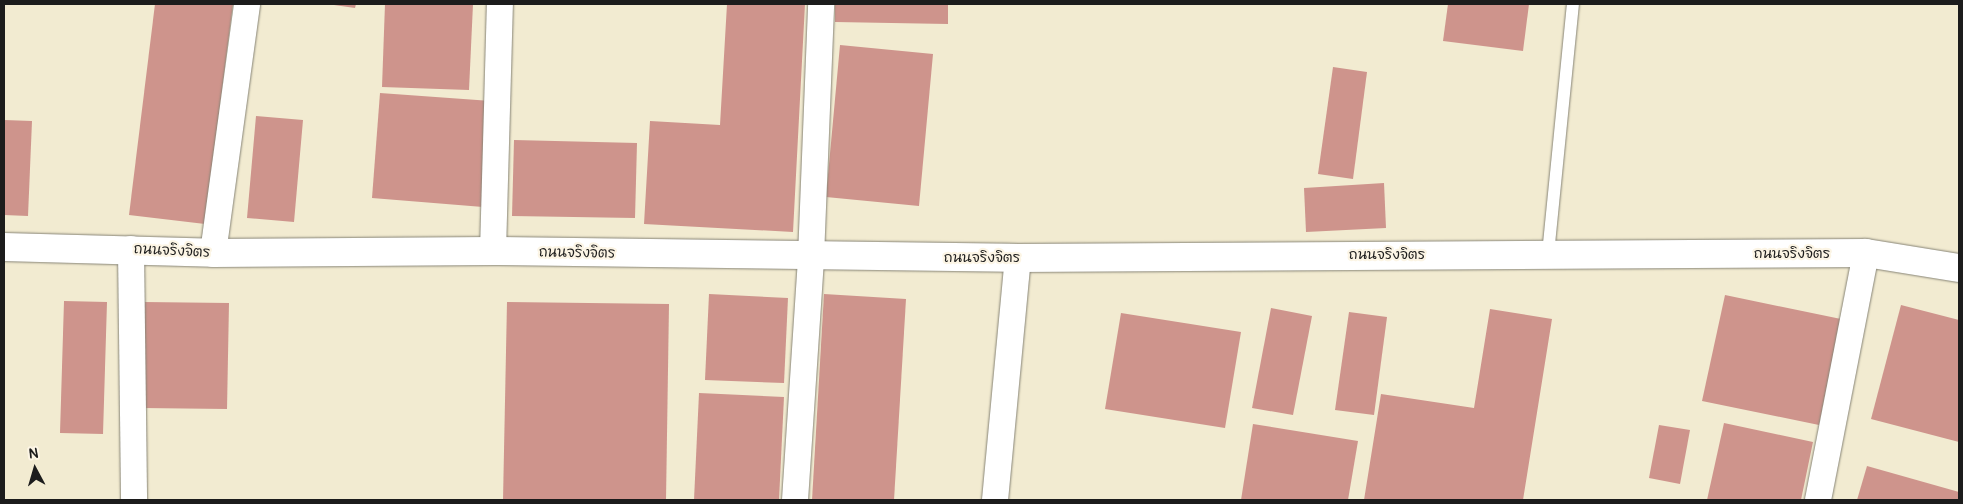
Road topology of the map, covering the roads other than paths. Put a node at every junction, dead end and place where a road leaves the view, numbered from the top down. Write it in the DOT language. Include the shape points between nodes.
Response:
graph roads {
  1 [pos="247,4"];
  2 [pos="500,4"];
  3 [pos="821,4"];
  4 [pos="1573,4"];
  5 [pos="4,247"];
  6 [pos="131,249"];
  7 [pos="493,251"];
  8 [pos="213,253"];
  9 [pos="1866,253"];
  10 [pos="1548,254"];
  11 [pos="811,257"];
  12 [pos="1018,258"];
  13 [pos="1959,268"];
  14 [pos="134,500"];
  15 [pos="795,500"];
  16 [pos="996,500"];
  17 [pos="1818,500"];
  1 -- 8 [label="street"];
  2 -- 7 [label="street"];
  3 -- 11 [label="street"];
  4 -- 10 [label="lane"];
  5 -- 6 [label="street, ถนนจริงจิตร"];
  6 -- 8 [label="street, ถนนจริงจิตร"];
  6 -- 14 [label="street"];
  7 -- 8 [label="street, ถนนจริงจิตร"];
  7 -- 11 [label="street, ถนนจริงจิตร"];
  9 -- 10 [label="street, ถนนจริงจิตร"];
  9 -- 13 [label="street, ถนนจริงจิตร"];
  9 -- 17 [label="street"];
  10 -- 12 [label="street, ถนนจริงจิตร"];
  11 -- 12 [label="street, ถนนจริงจิตร"];
  11 -- 15 [label="street"];
  12 -- 16 [label="street"];
}
